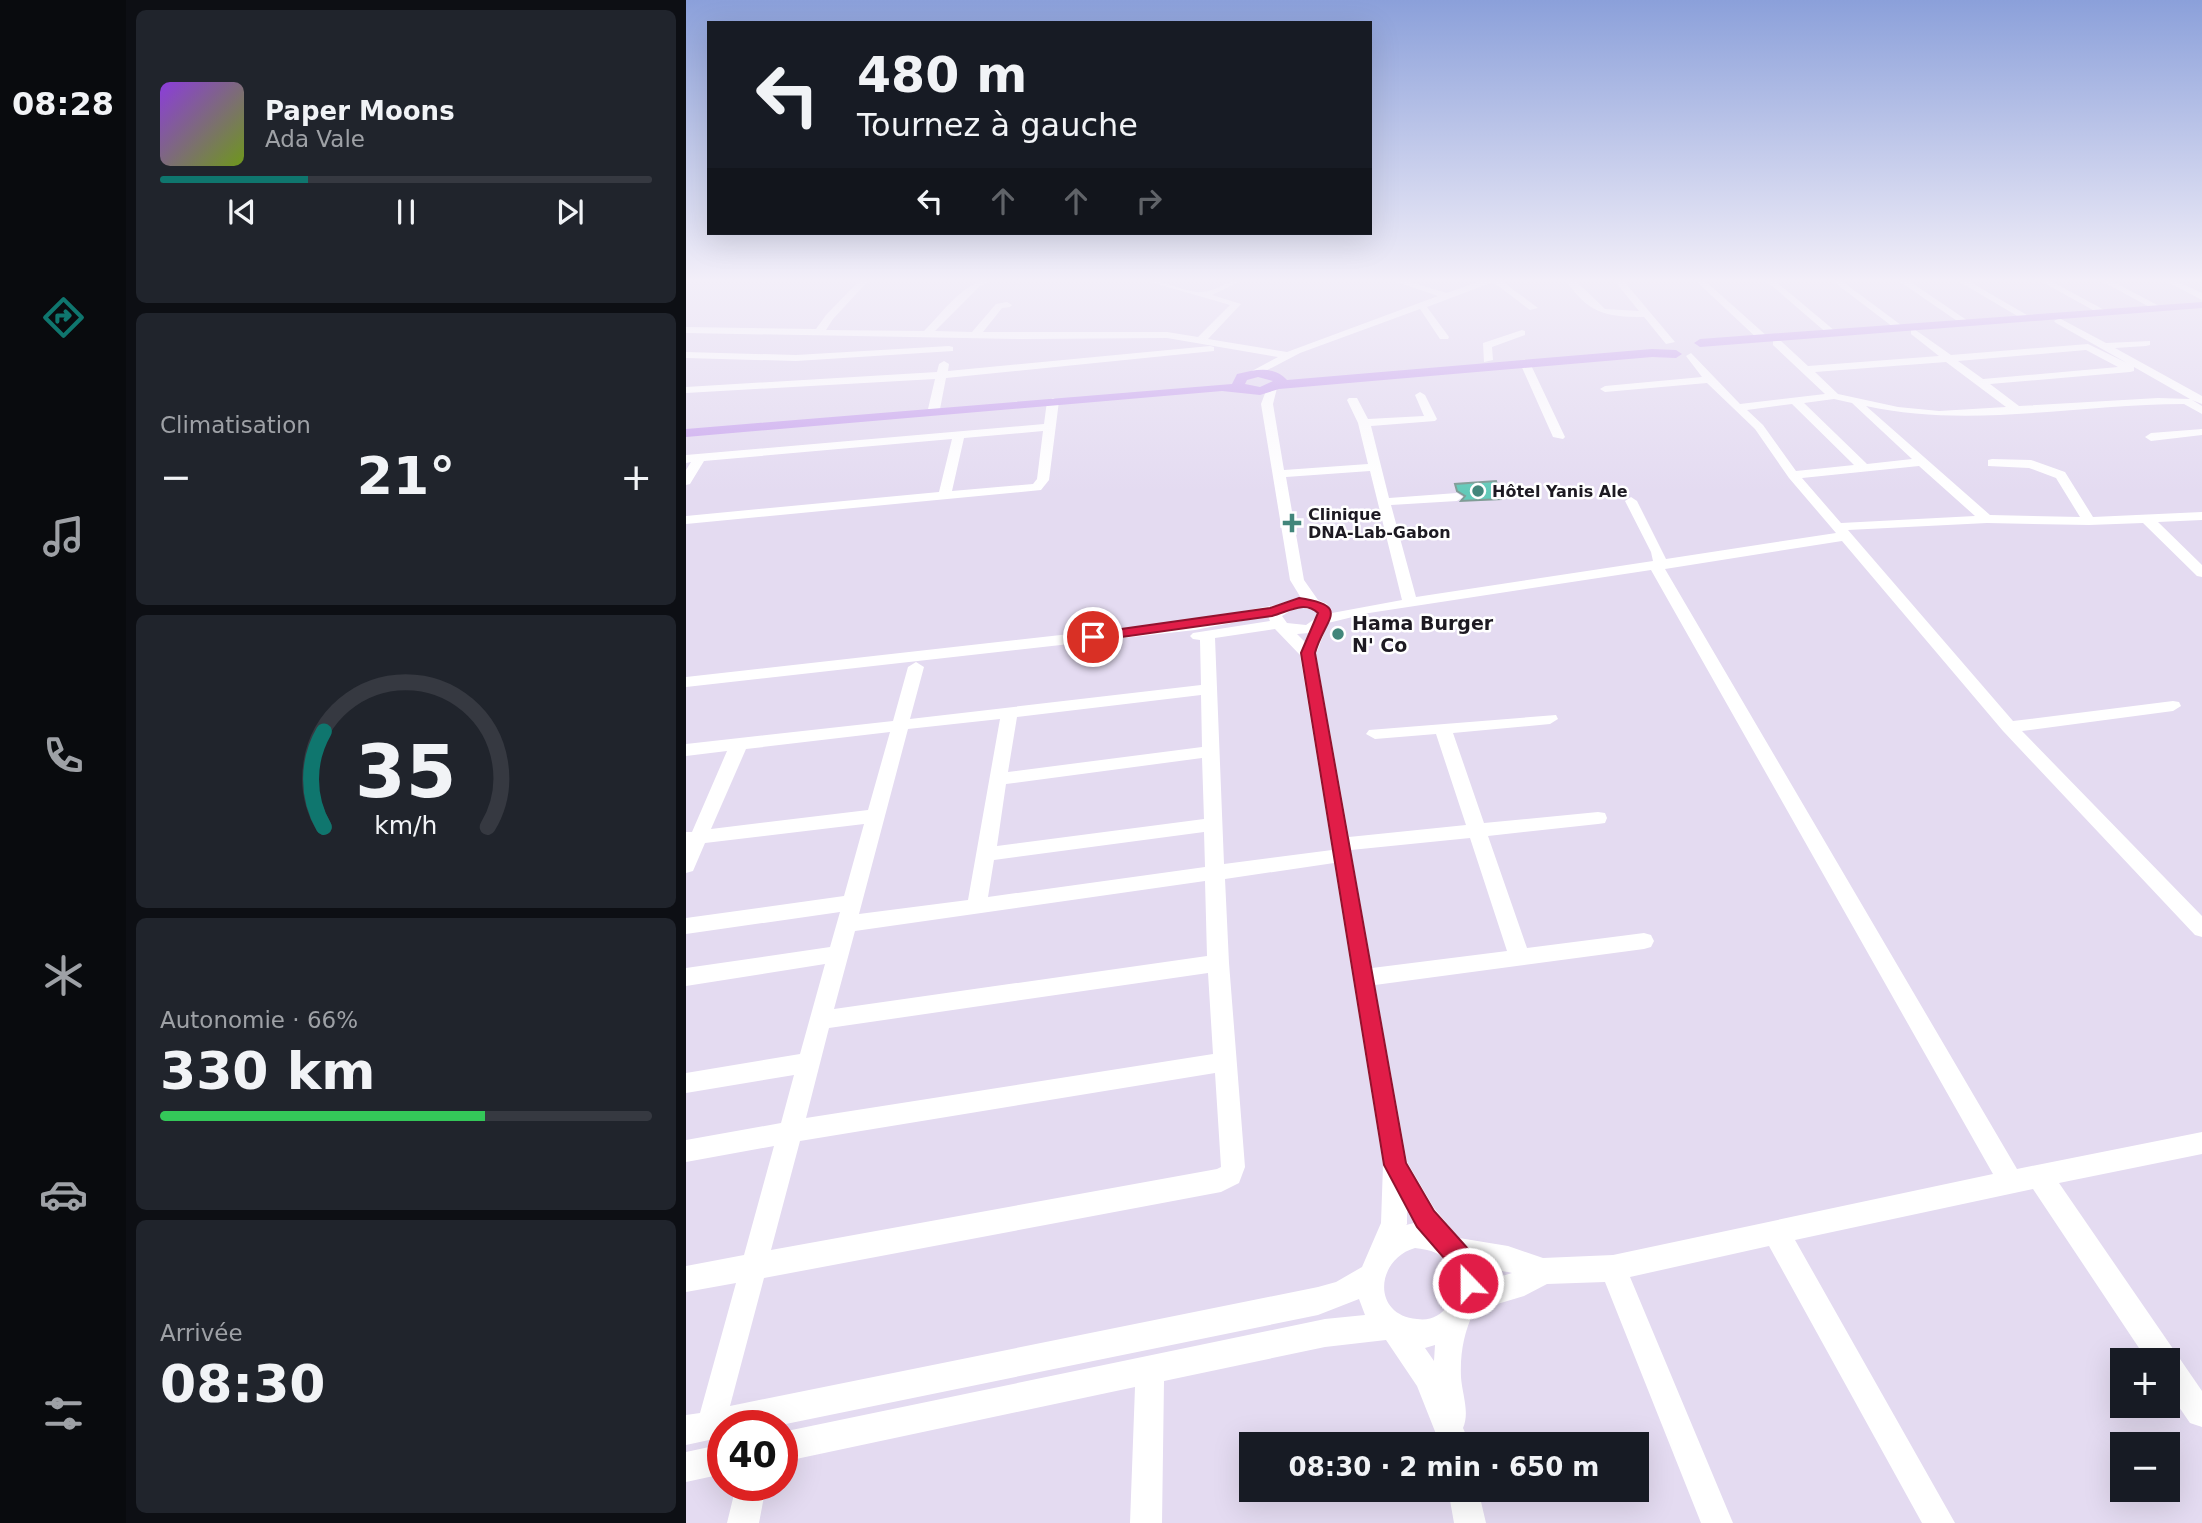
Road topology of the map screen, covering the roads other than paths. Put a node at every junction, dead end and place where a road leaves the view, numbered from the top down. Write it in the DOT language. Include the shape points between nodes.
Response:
graph roads {
  1 [pos="930,350"];
  2 [pos="948,350"];
  3 [pos="1199,350"];
  4 [pos="1261,350"];
  5 [pos="1301,350"];
  6 [pos="1487,350"];
  7 [pos="1628,350"];
  8 [pos="1666,350"];
  9 [pos="1688,350"];
  10 [pos="1784,350"];
  11 [pos="1939,350"];
  12 [pos="2049,350"];
  13 [pos="2094,350"];
  14 [pos="2112,350"];
  15 [pos="686,355"];
  16 [pos="1287,355"];
  17 [pos="1950,358"];
  18 [pos="1488,360"];
  19 [pos="1525,363"];
  20 [pos="2130,369"];
  21 [pos="1804,370"];
  22 [pos="941,375"];
  23 [pos="1709,380"];
  24 [pos="1982,382"];
  25 [pos="1249,383"];
  26 [pos="1276,383"];
  27 [pos="2202,386"];
  28 [pos="2180,387"];
  29 [pos="1605,389"];
  30 [pos="686,390"];
  31 [pos="1420,394"];
  32 [pos="1834,396"];
  33 [pos="1353,400"];
  34 [pos="1053,401"];
  35 [pos="1795,401"];
  36 [pos="2186,401"];
  37 [pos="2202,401"];
  38 [pos="1857,402"];
  39 [pos="1267,404"];
  40 [pos="1737,408"];
  41 [pos="934,409"];
  42 [pos="2017,410"];
  43 [pos="2202,411"];
  44 [pos="1364,424"];
  45 [pos="686,427"];
  46 [pos="1050,428"];
  47 [pos="2202,432"];
  48 [pos="686,433"];
  49 [pos="959,434"];
  50 [pos="1559,437"];
  51 [pos="2151,437"];
  52 [pos="701,457"];
  53 [pos="686,458"];
  54 [pos="1923,462"];
  55 [pos="1992,463"];
  56 [pos="1376,467"];
  57 [pos="1864,468"];
  58 [pos="1279,474"];
  59 [pos="1793,475"];
  60 [pos="686,481"];
  61 [pos="945,496"];
  62 [pos="1457,497"];
  63 [pos="1631,501"];
  64 [pos="1385,502"];
  65 [pos="2202,516"];
  66 [pos="1987,519"];
  67 [pos="2147,519"];
  68 [pos="686,520"];
  69 [pos="2089,521"];
  70 [pos="1841,532"];
  71 [pos="1659,566"];
  72 [pos="2202,573"];
  73 [pos="1297,580"];
  74 [pos="1315,604"];
  75 [pos="1410,604"];
  76 [pos="1369,609"];
  77 [pos="1282,616"];
  78 [pos="1322,622"];
  79 [pos="1207,635"];
  80 [pos="1308,653"];
  81 [pos="916,667"];
  82 [pos="686,682"];
  83 [pos="1209,689"];
  84 [pos="686,692"];
  85 [pos="2173,706"];
  86 [pos="1009,713"];
  87 [pos="1550,719"];
  88 [pos="900,726"];
  89 [pos="2009,727"];
  90 [pos="1443,729"];
  91 [pos="1375,734"];
  92 [pos="739,744"];
  93 [pos="686,750"];
  94 [pos="1211,751"];
  95 [pos="998,779"];
  96 [pos="875,816"];
  97 [pos="1598,818"];
  98 [pos="1213,824"];
  99 [pos="1477,830"];
  100 [pos="692,838"];
  101 [pos="1343,850"];
  102 [pos="985,854"];
  103 [pos="686,866"];
  104 [pos="1215,873"];
  105 [pos="977,906"];
  106 [pos="848,913"];
  107 [pos="686,926"];
  108 [pos="2202,929"];
  109 [pos="1644,941"];
  110 [pos="837,954"];
  111 [pos="1519,956"];
  112 [pos="1218,963"];
  113 [pos="686,977"];
  114 [pos="1364,978"];
  115 [pos="819,1020"];
  116 [pos="1224,1062"];
  117 [pos="807,1063"];
  118 [pos="686,1083"];
  119 [pos="789,1132"];
  120 [pos="2202,1143"];
  121 [pos="686,1151"];
  122 [pos="1395,1165"];
  123 [pos="2040,1177"];
  124 [pos="2011,1182"];
  125 [pos="1776,1232"];
  126 [pos="1449,1246"];
  127 [pos="1374,1266"];
  128 [pos="752,1267"];
  129 [pos="1612,1268"];
  130 [pos="1543,1271"];
  131 [pos="686,1279"];
  132 [pos="1458,1311"];
  133 [pos="1393,1328"];
  134 [pos="2156,1348"];
  135 [pos="1150,1370"];
  136 [pos="2180,1384"];
  137 [pos="2200,1413"];
  138 [pos="699,1427"];
  139 [pos="798,1444"];
  140 [pos="707,1462"];
  141 [pos="686,1467"];
  142 [pos="748,1501"];
  143 [pos="1466,1502"];
  144 [pos="743,1523"];
  145 [pos="1146,1523"];
  146 [pos="1470,1523"];
  147 [pos="1717,1523"];
  148 [pos="1939,1523"];
  1 -- 15 [label="street" via="796,358"];
  2 -- 22 [label="street"];
  3 -- 22 [label="street"];
  4 -- 16 [label="street"];
  5 -- 16 [label="street"];
  6 -- 18 [label="street"];
  7 -- 18 [label="main road"];
  8 -- 19 [label="main road"];
  9 -- 23 [label="street"];
  10 -- 21 [label="street"];
  11 -- 17 [label="street"];
  12 -- 17 [label="street"];
  13 -- 20 [label="street"];
  14 -- 28 [label="street"];
  16 -- 25 [label="street"];
  17 -- 21 [label="street"];
  17 -- 24 [label="street"];
  18 -- 26 [label="main road"];
  19 -- 26 [label="main road"];
  19 -- 50 [label="street"];
  20 -- 24 [label="street"];
  20 -- 36 [label="street"];
  21 -- 32 [label="street"];
  22 -- 30 [label="street"];
  22 -- 41 [label="street"];
  23 -- 29 [label="street"];
  23 -- 40 [label="street"];
  24 -- 42 [label="street"];
  25 -- 26 [label="main road"];
  25 -- 34 [label="main road"];
  25 -- 39 [label="street"];
  25 -- 41 [label="main road"];
  26 -- 39 [label="street"];
  27 -- 28 [label="street"];
  28 -- 37 [label="street"];
  31 -- 44 [label="street" via="1431,419"];
  32 -- 35 [label="street"];
  32 -- 38 [label="street"];
  33 -- 44 [label="street"];
  34 -- 46 [label="street"];
  34 -- 48 [label="main road"];
  35 -- 40 [label="street"];
  35 -- 57 [label="street"];
  36 -- 42 [label="street"];
  36 -- 43 [label="street"];
  38 -- 42 [label="street" via="1928,414"];
  38 -- 54 [label="street"];
  39 -- 58 [label="street"];
  40 -- 59 [label="street" via="1759,426"];
  41 -- 45 [label="main road"];
  44 -- 56 [label="street"];
  46 -- 49 [label="street"];
  46 -- 61 [label="street" via="1042,485"];
  47 -- 51 [label="street"];
  49 -- 52 [label="street"];
  49 -- 61 [label="street"];
  52 -- 53 [label="street"];
  52 -- 60 [label="street"];
  54 -- 57 [label="street"];
  54 -- 66 [label="street"];
  55 -- 69 [label="street" via="2031,464 2061,475"];
  56 -- 58 [label="street"];
  56 -- 64 [label="street"];
  57 -- 59 [label="street"];
  58 -- 73 [label="street"];
  59 -- 70 [label="street"];
  61 -- 68 [label="street"];
  62 -- 64 [label="street"];
  63 -- 71 [label="street" via="1658,552"];
  64 -- 75 [label="street"];
  65 -- 67 [label="street"];
  66 -- 69 [label="street"];
  66 -- 70 [label="street"];
  67 -- 69 [label="street"];
  67 -- 72 [label="street"];
  70 -- 71 [label="street"];
  70 -- 89 [label="street"];
  71 -- 75 [label="street"];
  71 -- 124 [label="street"];
  73 -- 74 [label="street"];
  73 -- 77 [label="street"];
  74 -- 76 [label="street"];
  74 -- 77 [label="street" via="1299,602"];
  74 -- 78 [label="street" via="1325,611"];
  75 -- 76 [label="street"];
  76 -- 78 [label="street"];
  77 -- 78 [label="street" via="1302,630"];
  77 -- 79 [label="street"];
  77 -- 80 [label="street"];
  77 -- 82 [label="street"];
  78 -- 80 [label="street"];
  79 -- 81 [label="street"];
  79 -- 83 [label="street"];
  80 -- 101 [label="street"];
  81 -- 84 [label="street"];
  81 -- 88 [label="street"];
  83 -- 86 [label="street"];
  83 -- 94 [label="street"];
  85 -- 89 [label="street"];
  86 -- 88 [label="street"];
  86 -- 95 [label="street"];
  87 -- 90 [label="street"];
  88 -- 92 [label="street"];
  88 -- 96 [label="street"];
  89 -- 108 [label="street"];
  90 -- 91 [label="street"];
  90 -- 99 [label="street"];
  92 -- 93 [label="street"];
  92 -- 100 [label="street"];
  94 -- 95 [label="street"];
  94 -- 98 [label="street"];
  95 -- 102 [label="street"];
  96 -- 100 [label="street"];
  96 -- 106 [label="street"];
  97 -- 99 [label="street"];
  98 -- 102 [label="street"];
  98 -- 104 [label="street"];
  99 -- 101 [label="street"];
  99 -- 111 [label="street"];
  100 -- 103 [label="street"];
  101 -- 104 [label="street"];
  101 -- 114 [label="street"];
  102 -- 105 [label="street"];
  104 -- 105 [label="street"];
  104 -- 112 [label="street"];
  105 -- 106 [label="street"];
  106 -- 107 [label="street"];
  106 -- 110 [label="street"];
  109 -- 111 [label="street"];
  110 -- 113 [label="street"];
  110 -- 115 [label="street"];
  111 -- 114 [label="street"];
  112 -- 115 [label="street"];
  112 -- 116 [label="street"];
  114 -- 122 [label="street"];
  115 -- 117 [label="street"];
  116 -- 119 [label="street"];
  116 -- 128 [label="street" via="1233,1167 1226,1178"];
  117 -- 118 [label="street"];
  117 -- 119 [label="street"];
  119 -- 121 [label="street"];
  119 -- 128 [label="street"];
  120 -- 123 [label="street"];
  122 -- 126 [label="street" via="1426,1219"];
  122 -- 127 [label="street" via="1394,1224"];
  123 -- 124 [label="street"];
  123 -- 134 [label="street"];
  124 -- 125 [label="street"];
  125 -- 129 [label="street"];
  125 -- 148 [label="street"];
  126 -- 127 [label="street" via="1434,1237 1410,1236 1398,1240"];
  126 -- 130 [label="street"];
  126 -- 132 [label="street" via="1466,1271 1468,1283"];
  127 -- 133 [label="street" via="1372,1302 1377,1314"];
  127 -- 138 [label="street" via="1342,1294 1318,1301"];
  128 -- 131 [label="street"];
  128 -- 138 [label="street"];
  129 -- 130 [label="street"];
  129 -- 147 [label="street"];
  130 -- 132 [label="street"];
  132 -- 133 [label="street" via="1434,1332 1421,1335"];
  132 -- 133 [label="street" via="1447,1377 1455,1444 1428,1377"];
  133 -- 135 [label="street" via="1325,1333"];
  135 -- 139 [label="street"];
  135 -- 145 [label="street"];
  136 -- 137 [label="street"];
  140 -- 141 [label="street"];
  142 -- 144 [label="street"];
  143 -- 146 [label="street"];
}
